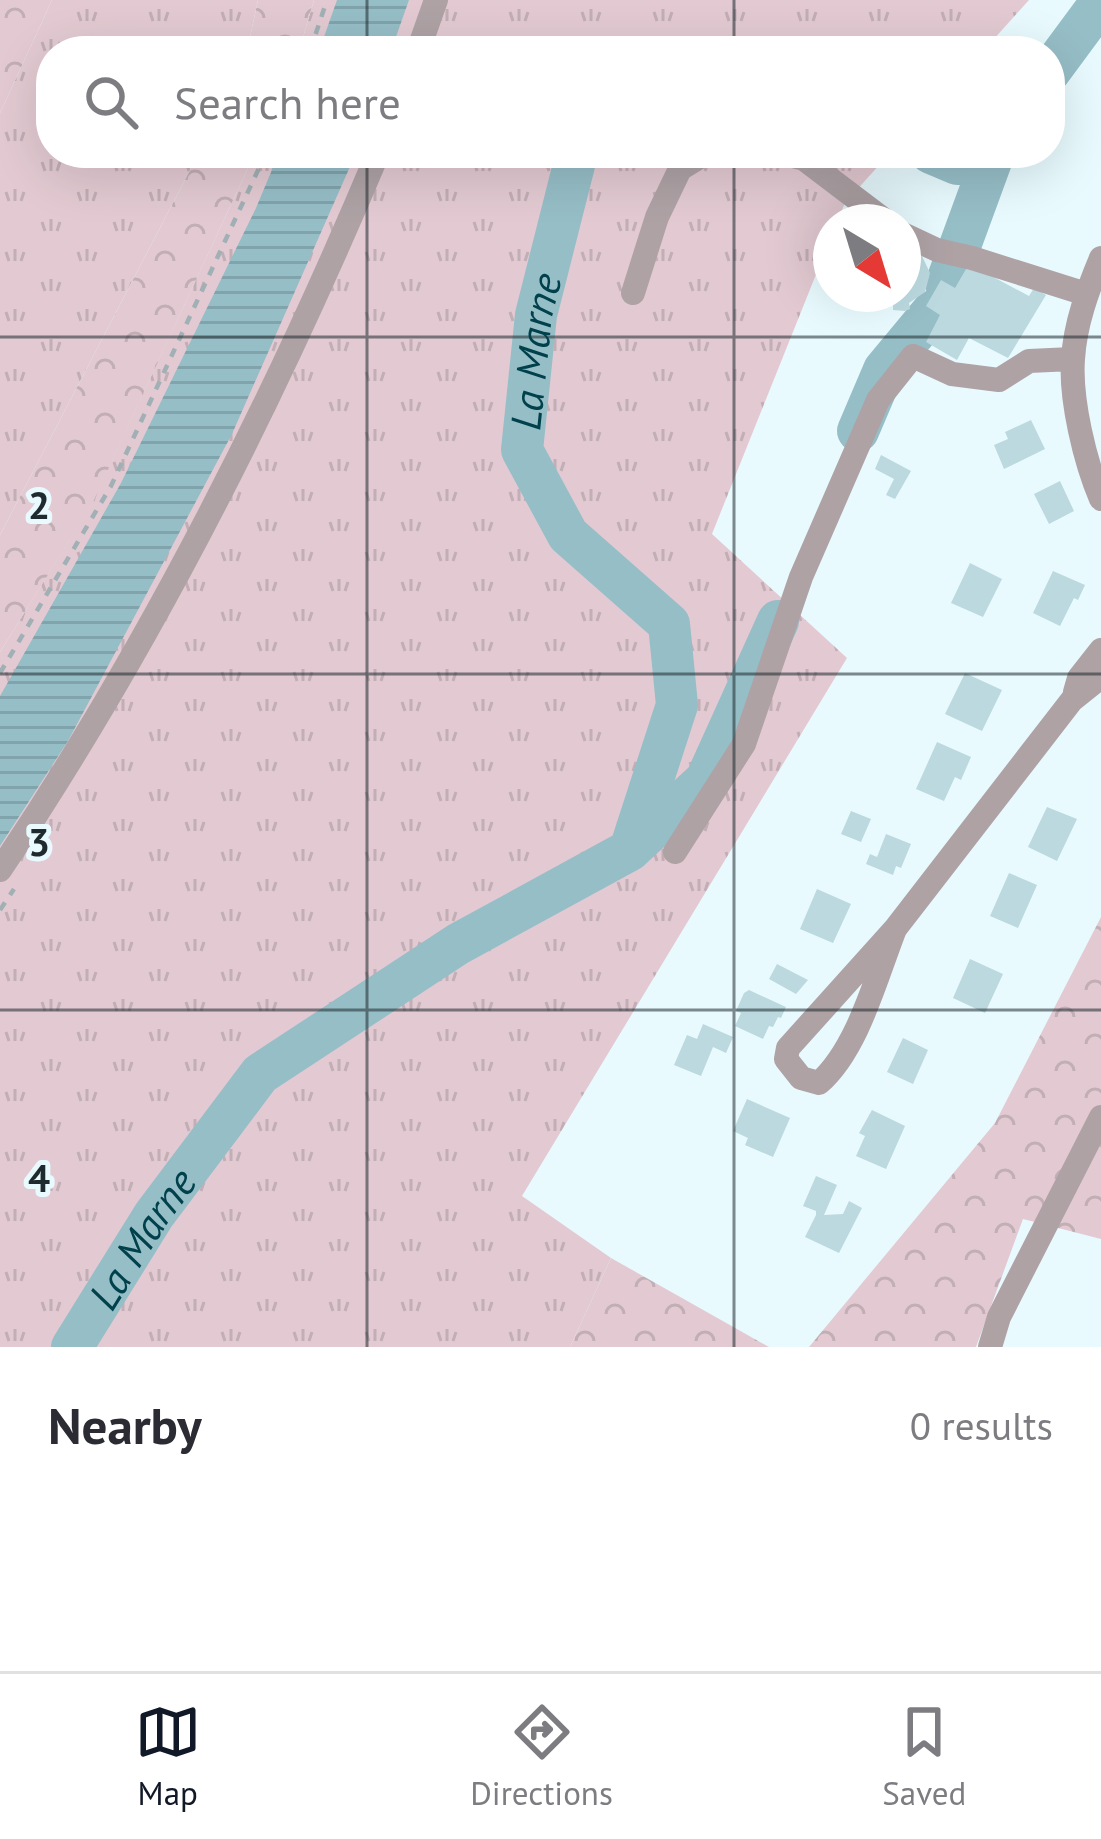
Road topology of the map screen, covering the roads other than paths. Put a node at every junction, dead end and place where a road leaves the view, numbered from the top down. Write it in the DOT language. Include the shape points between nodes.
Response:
graph roads {
  1 [pos="436,0"];
  2 [pos="423,36"];
  3 [pos="371,168"];
  4 [pos="682,168"];
  5 [pos="816,168"];
  6 [pos="863,204"];
  7 [pos="921,242"];
  8 [pos="1101,258"];
  9 [pos="633,293"];
  10 [pos="1086,294"];
  11 [pos="1072,359"];
  12 [pos="1101,499"];
  13 [pos="1101,650"];
  14 [pos="1101,677"];
  15 [pos="1072,700"];
  16 [pos="675,852"];
  17 [pos="0,870"];
  18 [pos="895,929"];
  19 [pos="1101,1117"];
  20 [pos="990,1347"];
  1 -- 2 [label="street"];
  3 -- 17 [label="street" via="262,413 167,596"];
  4 -- 9 [label="street"];
  5 -- 6 [label="street"];
  7 -- 10 [label="street"];
  8 -- 10 [label="street"];
  10 -- 11 [label="street"];
  11 -- 12 [label="street" via="1079,428"];
  11 -- 16 [label="street" via="1029,361 999,380 952,374 913,356 878,400 809,557 744,744"];
  13 -- 15 [label="street"];
  14 -- 15 [label="street"];
  15 -- 18 [label="street"];
  18 -- 18 [label="street" via="788,1048 786,1059 801,1078 819,1083 833,1071"];
  19 -- 20 [label="street"];
}
